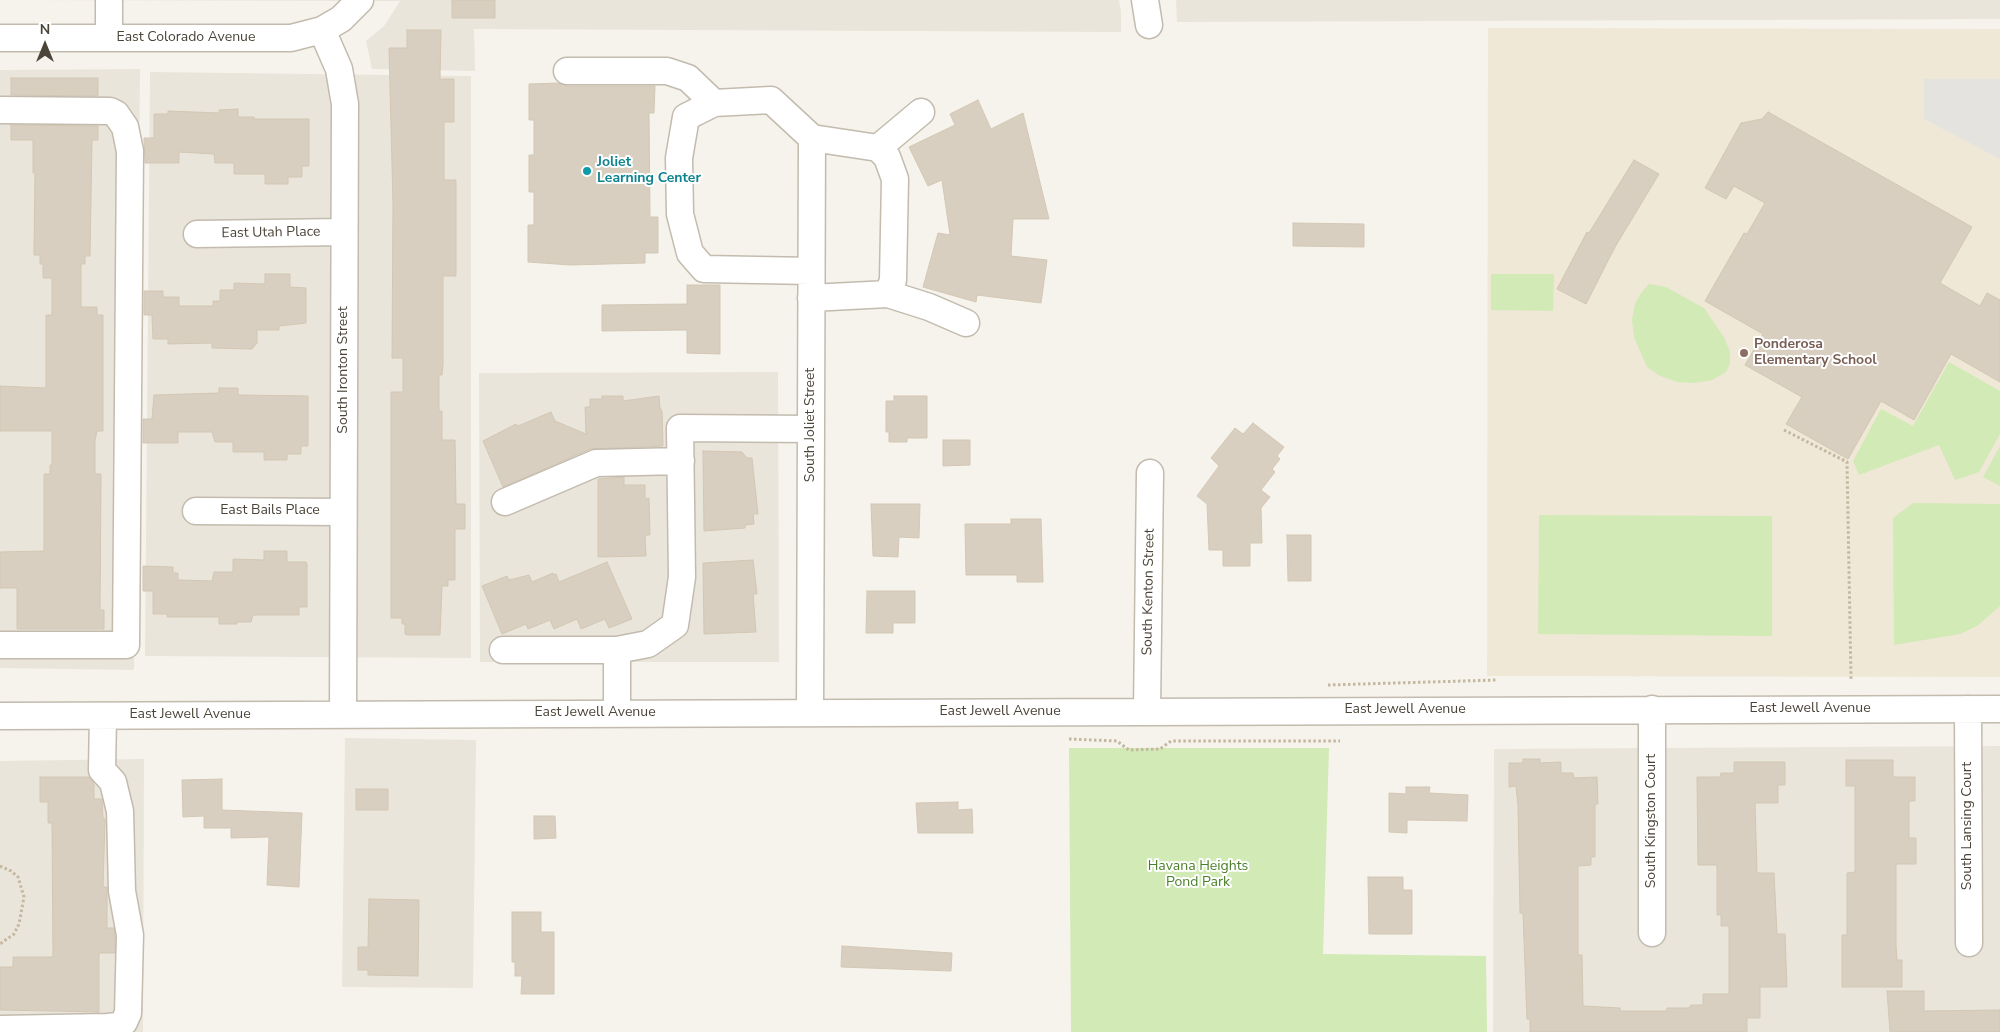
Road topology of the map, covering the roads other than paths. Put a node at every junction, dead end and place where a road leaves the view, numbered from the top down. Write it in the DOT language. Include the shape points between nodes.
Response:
graph roads {
  1 [pos="109,0"];
  2 [pos="360,0"];
  3 [pos="322,30"];
  4 [pos="0,38"];
  5 [pos="110,38"];
  6 [pos="567,70"];
  7 [pos="714,103"];
  8 [pos="0,110"];
  9 [pos="921,112"];
  10 [pos="812,138"];
  11 [pos="878,148"];
  12 [pos="344,232"];
  13 [pos="197,234"];
  14 [pos="812,271"];
  15 [pos="888,294"];
  16 [pos="811,298"];
  17 [pos="966,324"];
  18 [pos="811,429"];
  19 [pos="681,460"];
  20 [pos="1150,473"];
  21 [pos="505,502"];
  22 [pos="196,511"];
  23 [pos="344,512"];
  24 [pos="0,644"];
  25 [pos="504,650"];
  26 [pos="617,650"];
  27 [pos="1652,709"];
  28 [pos="1968,709"];
  29 [pos="2000,709"];
  30 [pos="1147,711"];
  31 [pos="810,712"];
  32 [pos="617,713"];
  33 [pos="343,715"];
  34 [pos="0,716"];
  35 [pos="102,716"];
  36 [pos="1652,933"];
  37 [pos="1969,943"];
  38 [pos="0,1029"];
  1 -- 5 [label="street"];
  2 -- 3 [label="street, East Colorado Avenue" via="341,19"];
  3 -- 5 [label="street, East Colorado Avenue" via="291,38"];
  3 -- 12 [label="street, South Ironton Street" via="344,92"];
  4 -- 5 [label="street, East Colorado Avenue"];
  6 -- 7 [label="street" via="667,71 688,78"];
  7 -- 10 [label="street" via="771,100"];
  7 -- 14 [label="street" via="686,117 679,158 680,214 690,253 704,269"];
  8 -- 24 [label="street" via="110,111 125,127 130,161 126,644"];
  9 -- 11 [label="street"];
  10 -- 11 [label="street"];
  10 -- 14 [label="street, South Joliet Street"];
  11 -- 15 [label="street" via="887,157 895,179 893,280"];
  12 -- 13 [label="street, East Utah Place"];
  12 -- 23 [label="street, South Ironton Street"];
  14 -- 16 [label="street, South Joliet Street"];
  15 -- 16 [label="street"];
  15 -- 17 [label="street" via="930,307"];
  16 -- 18 [label="street, South Joliet Street"];
  18 -- 19 [label="street" via="680,428"];
  18 -- 31 [label="street, South Joliet Street"];
  19 -- 21 [label="street" via="596,463"];
  19 -- 26 [label="street" via="682,578 675,625 648,644"];
  20 -- 30 [label="street, South Kenton Street"];
  22 -- 23 [label="street, East Bails Place"];
  23 -- 33 [label="street, South Ironton Street"];
  25 -- 26 [label="street"];
  26 -- 32 [label="street"];
  27 -- 28 [label="street, East Jewell Avenue"];
  27 -- 30 [label="street, East Jewell Avenue"];
  27 -- 36 [label="street, South Kingston Court"];
  28 -- 29 [label="street, East Jewell Avenue"];
  28 -- 37 [label="street, South Lansing Court"];
  30 -- 31 [label="street, East Jewell Avenue"];
  31 -- 32 [label="street, East Jewell Avenue"];
  32 -- 33 [label="street, East Jewell Avenue"];
  33 -- 35 [label="street, East Jewell Avenue"];
  34 -- 35 [label="street, East Jewell Avenue"];
  35 -- 38 [label="street" via="102,770 113,782 120,811 122,891 130,935 128,1013 124,1022 108,1028"];
}
